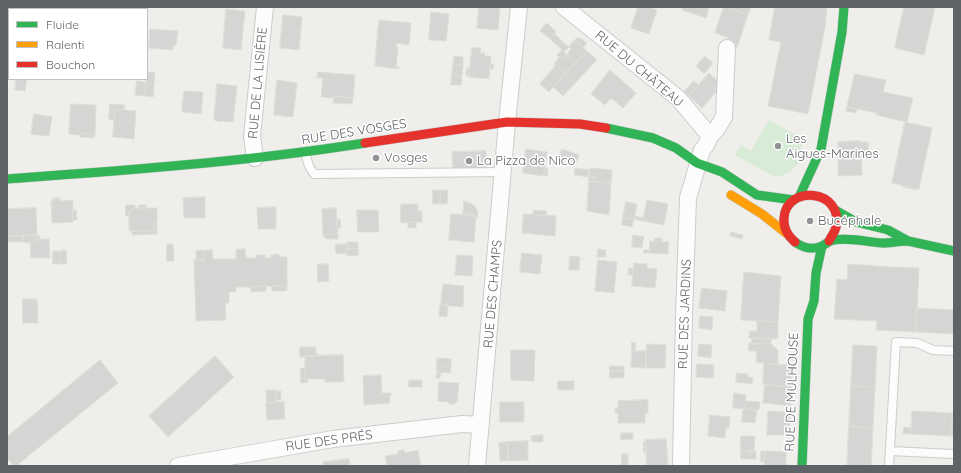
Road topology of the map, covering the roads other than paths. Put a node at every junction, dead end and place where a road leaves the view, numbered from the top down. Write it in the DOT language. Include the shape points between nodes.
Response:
graph roads {
  1 [pos="265,7"];
  2 [pos="519,7"];
  3 [pos="564,7"];
  4 [pos="844,7"];
  5 [pos="727,48"];
  6 [pos="507,122"];
  7 [pos="710,136"];
  8 [pos="820,149"];
  9 [pos="305,153"];
  10 [pos="255,158"];
  11 [pos="701,168"];
  12 [pos="822,169"];
  13 [pos="504,172"];
  14 [pos="7,179"];
  15 [pos="725,192"];
  16 [pos="826,192"];
  17 [pos="797,198"];
  18 [pos="833,206"];
  19 [pos="786,233"];
  20 [pos="908,240"];
  21 [pos="826,243"];
  22 [pos="798,245"];
  23 [pos="954,251"];
  24 [pos="801,258"];
  25 [pos="803,303"];
  26 [pos="808,319"];
  27 [pos="954,351"];
  28 [pos="481,425"];
  29 [pos="890,451"];
  30 [pos="954,454"];
  31 [pos="186,465"];
  32 [pos="477,466"];
  33 [pos="681,466"];
  34 [pos="802,466"];
  35 [pos="889,466"];
  1 -- 10 [label="street, RUE DE LA LISIÈRE" via="252,136"];
  2 -- 6 [label="street, RUE DES CHAMPS"];
  3 -- 7 [label="street, RUE DU CHÂTEAU" via="678,98"];
  4 -- 8 [label="main road" via="842,32"];
  5 -- 7 [label="street" via="724,117"];
  6 -- 9 [label="main road, RUE DES VOSGES"];
  6 -- 11 [label="main road, RUE DES VOSGES" via="580,124 653,138 676,148"];
  6 -- 13 [label="street, RUE DES CHAMPS"];
  7 -- 11 [label="street" via="702,150"];
  8 -- 12 [label="main road"];
  8 -- 17 [label="main road"];
  9 -- 10 [label="main road, RUE DES VOSGES"];
  9 -- 13 [label="lane" via="314,174"];
  10 -- 14 [label="main road, RUE DES VOSGES"];
  11 -- 17 [label="main road, RUE DES VOSGES" via="722,172 757,195"];
  11 -- 33 [label="street, RUE DES JARDINS" via="688,198"];
  13 -- 28 [label="street, RUE DES CHAMPS"];
  15 -- 19 [label="main road" via="762,214"];
  16 -- 18 [label="main road"];
  17 -- 18 [label="main road, RUE DES VOSGES" via="808,194 816,195"];
  17 -- 19 [label="main road" via="789,205 784,218"];
  18 -- 20 [label="main road, RUE DES VOSGES" via="856,222 888,230"];
  18 -- 21 [label="main road" via="838,218 837,226"];
  19 -- 22 [label="main road"];
  20 -- 21 [label="main road, RUE DES VOSGES" via="886,243 854,239"];
  20 -- 23 [label="main road, RUE DES VOSGES"];
  21 -- 22 [label="main road, RUE DES VOSGES" via="810,248"];
  21 -- 26 [label="main road, RUE DE MULHOUSE" via="816,273 814,301"];
  22 -- 24 [label="main road"];
  25 -- 26 [label="main road, RUE DE MULHOUSE"];
  26 -- 34 [label="main road, RUE DE MULHOUSE"];
  27 -- 29 [label="lane" via="933,350 917,343 896,342"];
  28 -- 31 [label="street, RUE DES PRÉS" via="462,424 333,439"];
  28 -- 32 [label="street, RUE DES CHAMPS"];
  29 -- 30 [label="lane"];
  29 -- 35 [label="lane"];
}
